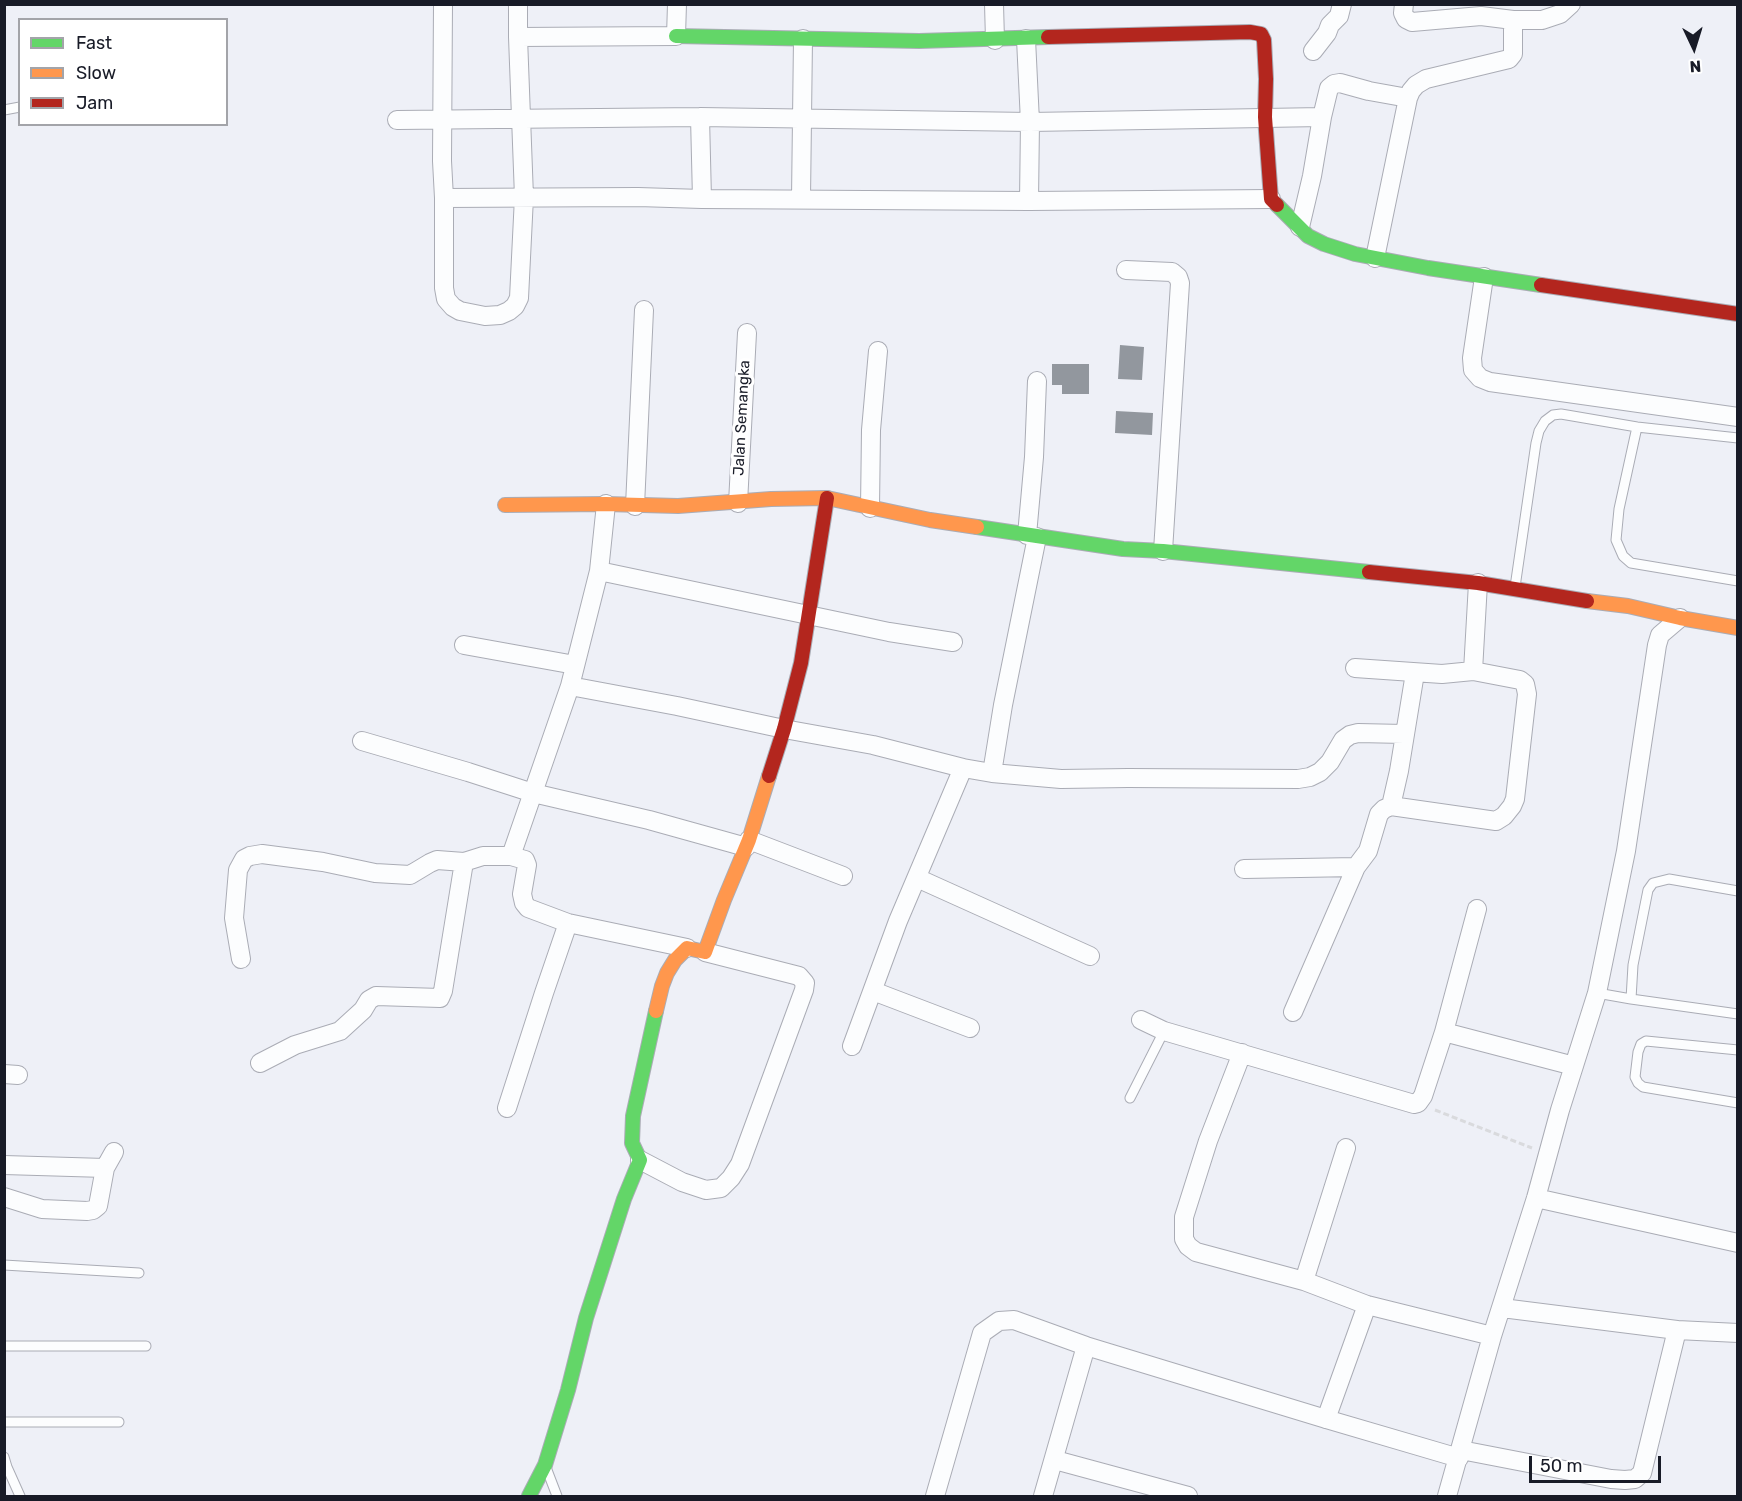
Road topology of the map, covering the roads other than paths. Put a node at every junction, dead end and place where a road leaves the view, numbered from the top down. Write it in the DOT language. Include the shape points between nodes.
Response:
graph roads {
  1 [pos="443,4"];
  2 [pos="518,4"];
  3 [pos="676,4"];
  4 [pos="994,4"];
  5 [pos="1342,4"];
  6 [pos="1404,4"];
  7 [pos="1571,4"];
  8 [pos="1513,20"];
  9 [pos="676,36"];
  10 [pos="518,37"];
  11 [pos="803,39"];
  12 [pos="1026,39"];
  13 [pos="995,40"];
  14 [pos="1312,51"];
  15 [pos="1408,98"];
  16 [pos="700,117"];
  17 [pos="1265,117"];
  18 [pos="1322,117"];
  19 [pos="803,119"];
  20 [pos="397,120"];
  21 [pos="443,120"];
  22 [pos="521,120"];
  23 [pos="1030,122"];
  24 [pos="524,197"];
  25 [pos="444,198"];
  26 [pos="801,198"];
  27 [pos="702,199"];
  28 [pos="1271,199"];
  29 [pos="1029,201"];
  30 [pos="1300,227"];
  31 [pos="1375,258"];
  32 [pos="1126,270"];
  33 [pos="1484,276"];
  34 [pos="644,310"];
  35 [pos="1737,314"];
  36 [pos="747,333"];
  37 [pos="878,351"];
  38 [pos="1037,381"];
  39 [pos="1737,417"];
  40 [pos="1637,426"];
  41 [pos="1737,438"];
  42 [pos="827,498"];
  43 [pos="738,503"];
  44 [pos="606,504"];
  45 [pos="505,505"];
  46 [pos="635,506"];
  47 [pos="870,508"];
  48 [pos="1032,536"];
  49 [pos="1163,551"];
  50 [pos="598,571"];
  51 [pos="1737,581"];
  52 [pos="1478,583"];
  53 [pos="1515,590"];
  54 [pos="809,615"];
  55 [pos="1680,618"];
  56 [pos="1737,628"];
  57 [pos="953,642"];
  58 [pos="464,645"];
  59 [pos="575,665"];
  60 [pos="1355,668"];
  61 [pos="1473,671"];
  62 [pos="1415,673"];
  63 [pos="570,686"];
  64 [pos="784,729"];
  65 [pos="1404,734"];
  66 [pos="362,741"];
  67 [pos="963,768"];
  68 [pos="992,772"];
  69 [pos="533,794"];
  70 [pos="1391,806"];
  71 [pos="747,843"];
  72 [pos="511,855"];
  73 [pos="464,862"];
  74 [pos="1356,867"];
  75 [pos="1244,869"];
  76 [pos="843,876"];
  77 [pos="917,878"];
  78 [pos="1737,891"];
  79 [pos="1477,909"];
  80 [pos="568,923"];
  81 [pos="696,950"];
  82 [pos="1090,956"];
  83 [pos="241,959"];
  84 [pos="873,991"];
  85 [pos="1597,993"];
  86 [pos="1632,999"];
  87 [pos="1293,1012"];
  88 [pos="1737,1014"];
  89 [pos="1141,1020"];
  90 [pos="970,1028"];
  91 [pos="1164,1031"];
  92 [pos="1444,1032"];
  93 [pos="852,1046"];
  94 [pos="1737,1050"];
  95 [pos="1242,1053"];
  96 [pos="260,1063"];
  97 [pos="1574,1066"];
  98 [pos="1130,1098"];
  99 [pos="1737,1103"];
  100 [pos="507,1108"];
  101 [pos="1346,1148"];
  102 [pos="114,1152"];
  103 [pos="640,1160"];
  104 [pos="4,1165"];
  105 [pos="105,1168"];
  106 [pos="4,1197"];
  107 [pos="1536,1197"];
  108 [pos="1737,1244"];
  109 [pos="4,1265"];
  110 [pos="139,1273"];
  111 [pos="1304,1281"];
  112 [pos="1367,1305"];
  113 [pos="1502,1308"];
  114 [pos="1677,1330"];
  115 [pos="1737,1333"];
  116 [pos="1492,1336"];
  117 [pos="4,1346"];
  118 [pos="146,1346"];
  119 [pos="1086,1346"];
  120 [pos="1326,1419"];
  121 [pos="4,1422"];
  122 [pos="118,1422"];
  123 [pos="1460,1454"];
  124 [pos="4,1457"];
  125 [pos="1055,1460"];
  126 [pos="545,1465"];
  127 [pos="20,1497"];
  128 [pos="529,1497"];
  129 [pos="557,1497"];
  130 [pos="935,1497"];
  131 [pos="1043,1497"];
  132 [pos="1188,1497"];
  133 [pos="1447,1497"];
  1 -- 21 [label="street"];
  2 -- 10 [label="street"];
  3 -- 9 [label="street"];
  4 -- 13 [label="street"];
  5 -- 14 [label="street" via="1339,16"];
  6 -- 8 [label="street" via="1406,19 1412,22 1481,16"];
  7 -- 8 [label="street" via="1552,18"];
  8 -- 15 [label="street" via="1513,54 1509,59 1426,79 1416,85"];
  9 -- 10 [label="street"];
  9 -- 11 [label="street"];
  10 -- 22 [label="street"];
  11 -- 13 [label="street"];
  11 -- 19 [label="street"];
  12 -- 13 [label="street"];
  12 -- 17 [label="street" via="1261,34"];
  12 -- 23 [label="street"];
  15 -- 18 [label="street" via="1334,84 1329,87"];
  15 -- 31 [label="street"];
  16 -- 19 [label="street"];
  16 -- 22 [label="street"];
  16 -- 27 [label="street"];
  17 -- 18 [label="street"];
  17 -- 23 [label="street"];
  17 -- 28 [label="street"];
  18 -- 30 [label="street"];
  19 -- 23 [label="street"];
  19 -- 26 [label="street"];
  20 -- 21 [label="street"];
  21 -- 22 [label="street"];
  21 -- 25 [label="street"];
  22 -- 24 [label="street"];
  23 -- 29 [label="street"];
  24 -- 25 [label="street"];
  24 -- 25 [label="street" via="519,298 509,311 485,316 460,311 446,299"];
  24 -- 27 [label="street"];
  26 -- 27 [label="street"];
  26 -- 29 [label="street"];
  28 -- 29 [label="street"];
  28 -- 30 [label="street"];
  30 -- 31 [label="street" via="1324,244"];
  31 -- 33 [label="street"];
  32 -- 49 [label="street" via="1172,272 1180,284"];
  33 -- 35 [label="street"];
  33 -- 39 [label="street" via="1472,358 1473,370 1480,378"];
  34 -- 46 [label="street"];
  36 -- 43 [label="street, Jalan Semangka"];
  37 -- 47 [label="street"];
  38 -- 48 [label="street"];
  40 -- 41 [label="lane"];
  40 -- 51 [label="lane" via="1619,509 1616,540 1623,556 1630,563"];
  40 -- 53 [label="lane" via="1561,414 1545,421 1536,443"];
  42 -- 43 [label="street"];
  42 -- 47 [label="street"];
  42 -- 54 [label="street"];
  43 -- 46 [label="street"];
  44 -- 45 [label="street"];
  44 -- 46 [label="street"];
  44 -- 50 [label="street"];
  47 -- 48 [label="street"];
  48 -- 49 [label="street"];
  48 -- 68 [label="street"];
  49 -- 52 [label="street"];
  50 -- 54 [label="street"];
  50 -- 59 [label="street"];
  52 -- 53 [label="street"];
  52 -- 61 [label="street"];
  53 -- 55 [label="street" via="1628,606"];
  54 -- 57 [label="street"];
  54 -- 64 [label="street"];
  55 -- 56 [label="street"];
  55 -- 85 [label="street" via="1660,635 1657,645 1626,851"];
  58 -- 59 [label="street"];
  59 -- 63 [label="street"];
  60 -- 62 [label="street"];
  61 -- 62 [label="street"];
  61 -- 70 [label="street" via="1525,684 1527,694 1512,806 1496,821"];
  62 -- 65 [label="street"];
  63 -- 64 [label="street"];
  63 -- 69 [label="street"];
  64 -- 67 [label="street" via="873,745"];
  64 -- 71 [label="street"];
  65 -- 68 [label="street" via="1350,735 1320,771 1298,779 1061,779"];
  65 -- 70 [label="street"];
  66 -- 69 [label="street"];
  67 -- 68 [label="street"];
  67 -- 77 [label="street"];
  69 -- 71 [label="street"];
  69 -- 72 [label="street"];
  70 -- 74 [label="street" via="1379,814 1368,851"];
  71 -- 76 [label="street"];
  71 -- 81 [label="street" via="724,900"];
  72 -- 73 [label="street" via="483,856"];
  72 -- 80 [label="street" via="525,860 527,865 522,894 528,908"];
  73 -- 83 [label="street" via="437,860 410,875 396,875 262,854 250,856 238,870 236,889 234,918"];
  73 -- 96 [label="street" via="440,998 376,996 340,1031 295,1045"];
  74 -- 75 [label="street"];
  74 -- 87 [label="street"];
  77 -- 82 [label="street"];
  77 -- 84 [label="street"];
  78 -- 86 [label="lane" via="1669,879 1653,883 1647,890"];
  79 -- 92 [label="street"];
  80 -- 81 [label="street"];
  80 -- 100 [label="street"];
  81 -- 103 [label="street" via="675,960 662,986 633,1116 632,1143"];
  81 -- 103 [label="street" via="799,976 805,983 804,990 740,1164 731,1178 721,1188 706,1190"];
  84 -- 90 [label="street"];
  84 -- 93 [label="street"];
  85 -- 86 [label="lane"];
  85 -- 97 [label="street"];
  86 -- 88 [label="lane"];
  89 -- 91 [label="street"];
  91 -- 95 [label="street"];
  91 -- 98 [label="lane"];
  92 -- 95 [label="street" via="1418,1104"];
  92 -- 97 [label="street"];
  94 -- 99 [label="lane" via="1646,1041 1638,1052 1635,1077 1643,1087"];
  95 -- 111 [label="street" via="1184,1217 1184,1239 1197,1252"];
  97 -- 107 [label="street"];
  101 -- 111 [label="street"];
  102 -- 105 [label="street"];
  103 -- 126 [label="street" via="586,1318"];
  104 -- 105 [label="street"];
  105 -- 106 [label="street" via="98,1206 87,1212 42,1209"];
  107 -- 108 [label="street"];
  107 -- 113 [label="street"];
  109 -- 110 [label="lane"];
  111 -- 112 [label="street"];
  112 -- 116 [label="street"];
  112 -- 120 [label="street"];
  113 -- 114 [label="street"];
  113 -- 116 [label="street"];
  114 -- 115 [label="street"];
  114 -- 123 [label="street" via="1642,1473 1635,1479 1611,1479"];
  116 -- 123 [label="street"];
  117 -- 118 [label="lane"];
  119 -- 120 [label="street"];
  119 -- 125 [label="street"];
  119 -- 130 [label="street" via="1014,1320 999,1321 982,1333"];
  120 -- 123 [label="street"];
  121 -- 122 [label="lane"];
  123 -- 133 [label="street"];
  124 -- 127 [label="lane"];
  125 -- 131 [label="street"];
  125 -- 132 [label="street"];
  126 -- 128 [label="street"];
  126 -- 129 [label="lane"];
}
